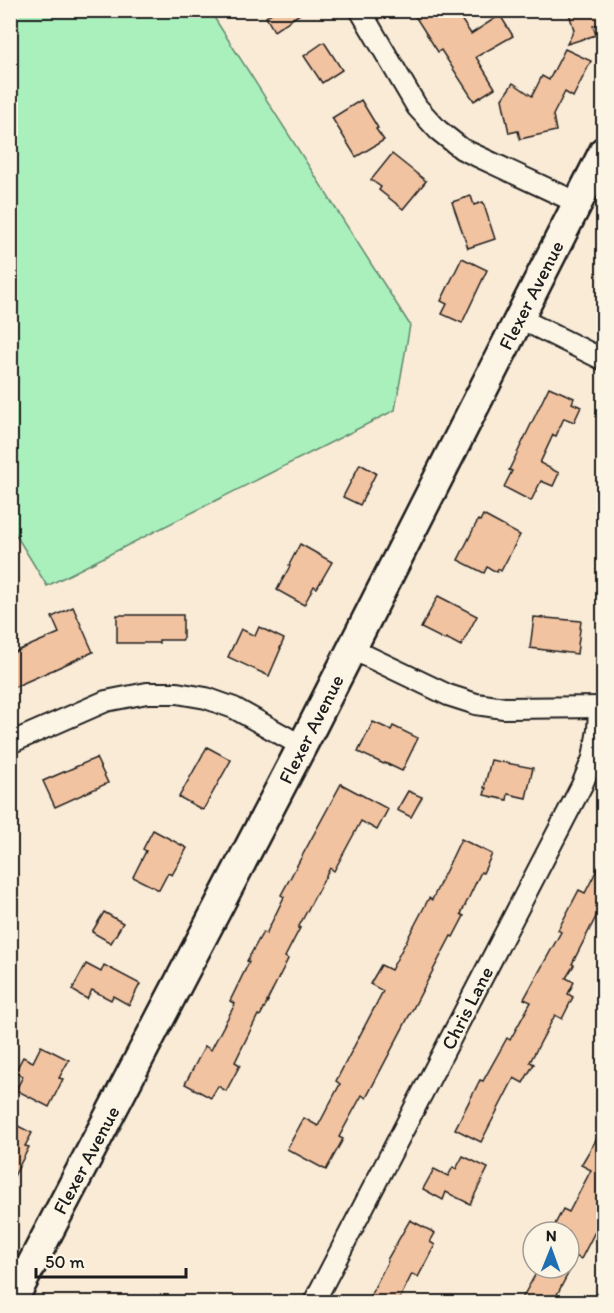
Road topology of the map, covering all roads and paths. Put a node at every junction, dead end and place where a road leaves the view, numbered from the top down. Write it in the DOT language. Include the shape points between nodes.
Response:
graph roads {
  1 [pos="360,10"];
  2 [pos="603,151"];
  3 [pos="578,203"];
  4 [pos="519,318"];
  5 [pos="603,360"];
  6 [pos="352,649"];
  7 [pos="601,707"];
  8 [pos="10,743"];
  9 [pos="302,746"];
  10 [pos="12,1302"];
  11 [pos="314,1302"];
  1 -- 3 [label="street" via="417,106 438,130 462,149"];
  2 -- 3 [label="street, Flexer Avenue"];
  3 -- 4 [label="street, Flexer Avenue"];
  4 -- 5 [label="street"];
  4 -- 6 [label="street, Flexer Avenue"];
  6 -- 7 [label="street" via="448,695 476,704 504,708"];
  6 -- 9 [label="street, Flexer Avenue"];
  7 -- 11 [label="street, Chris Lane" via="593,759 582,785"];
  8 -- 9 [label="street" via="106,701 147,693 177,693 234,708"];
  9 -- 10 [label="street, Flexer Avenue"];
}
